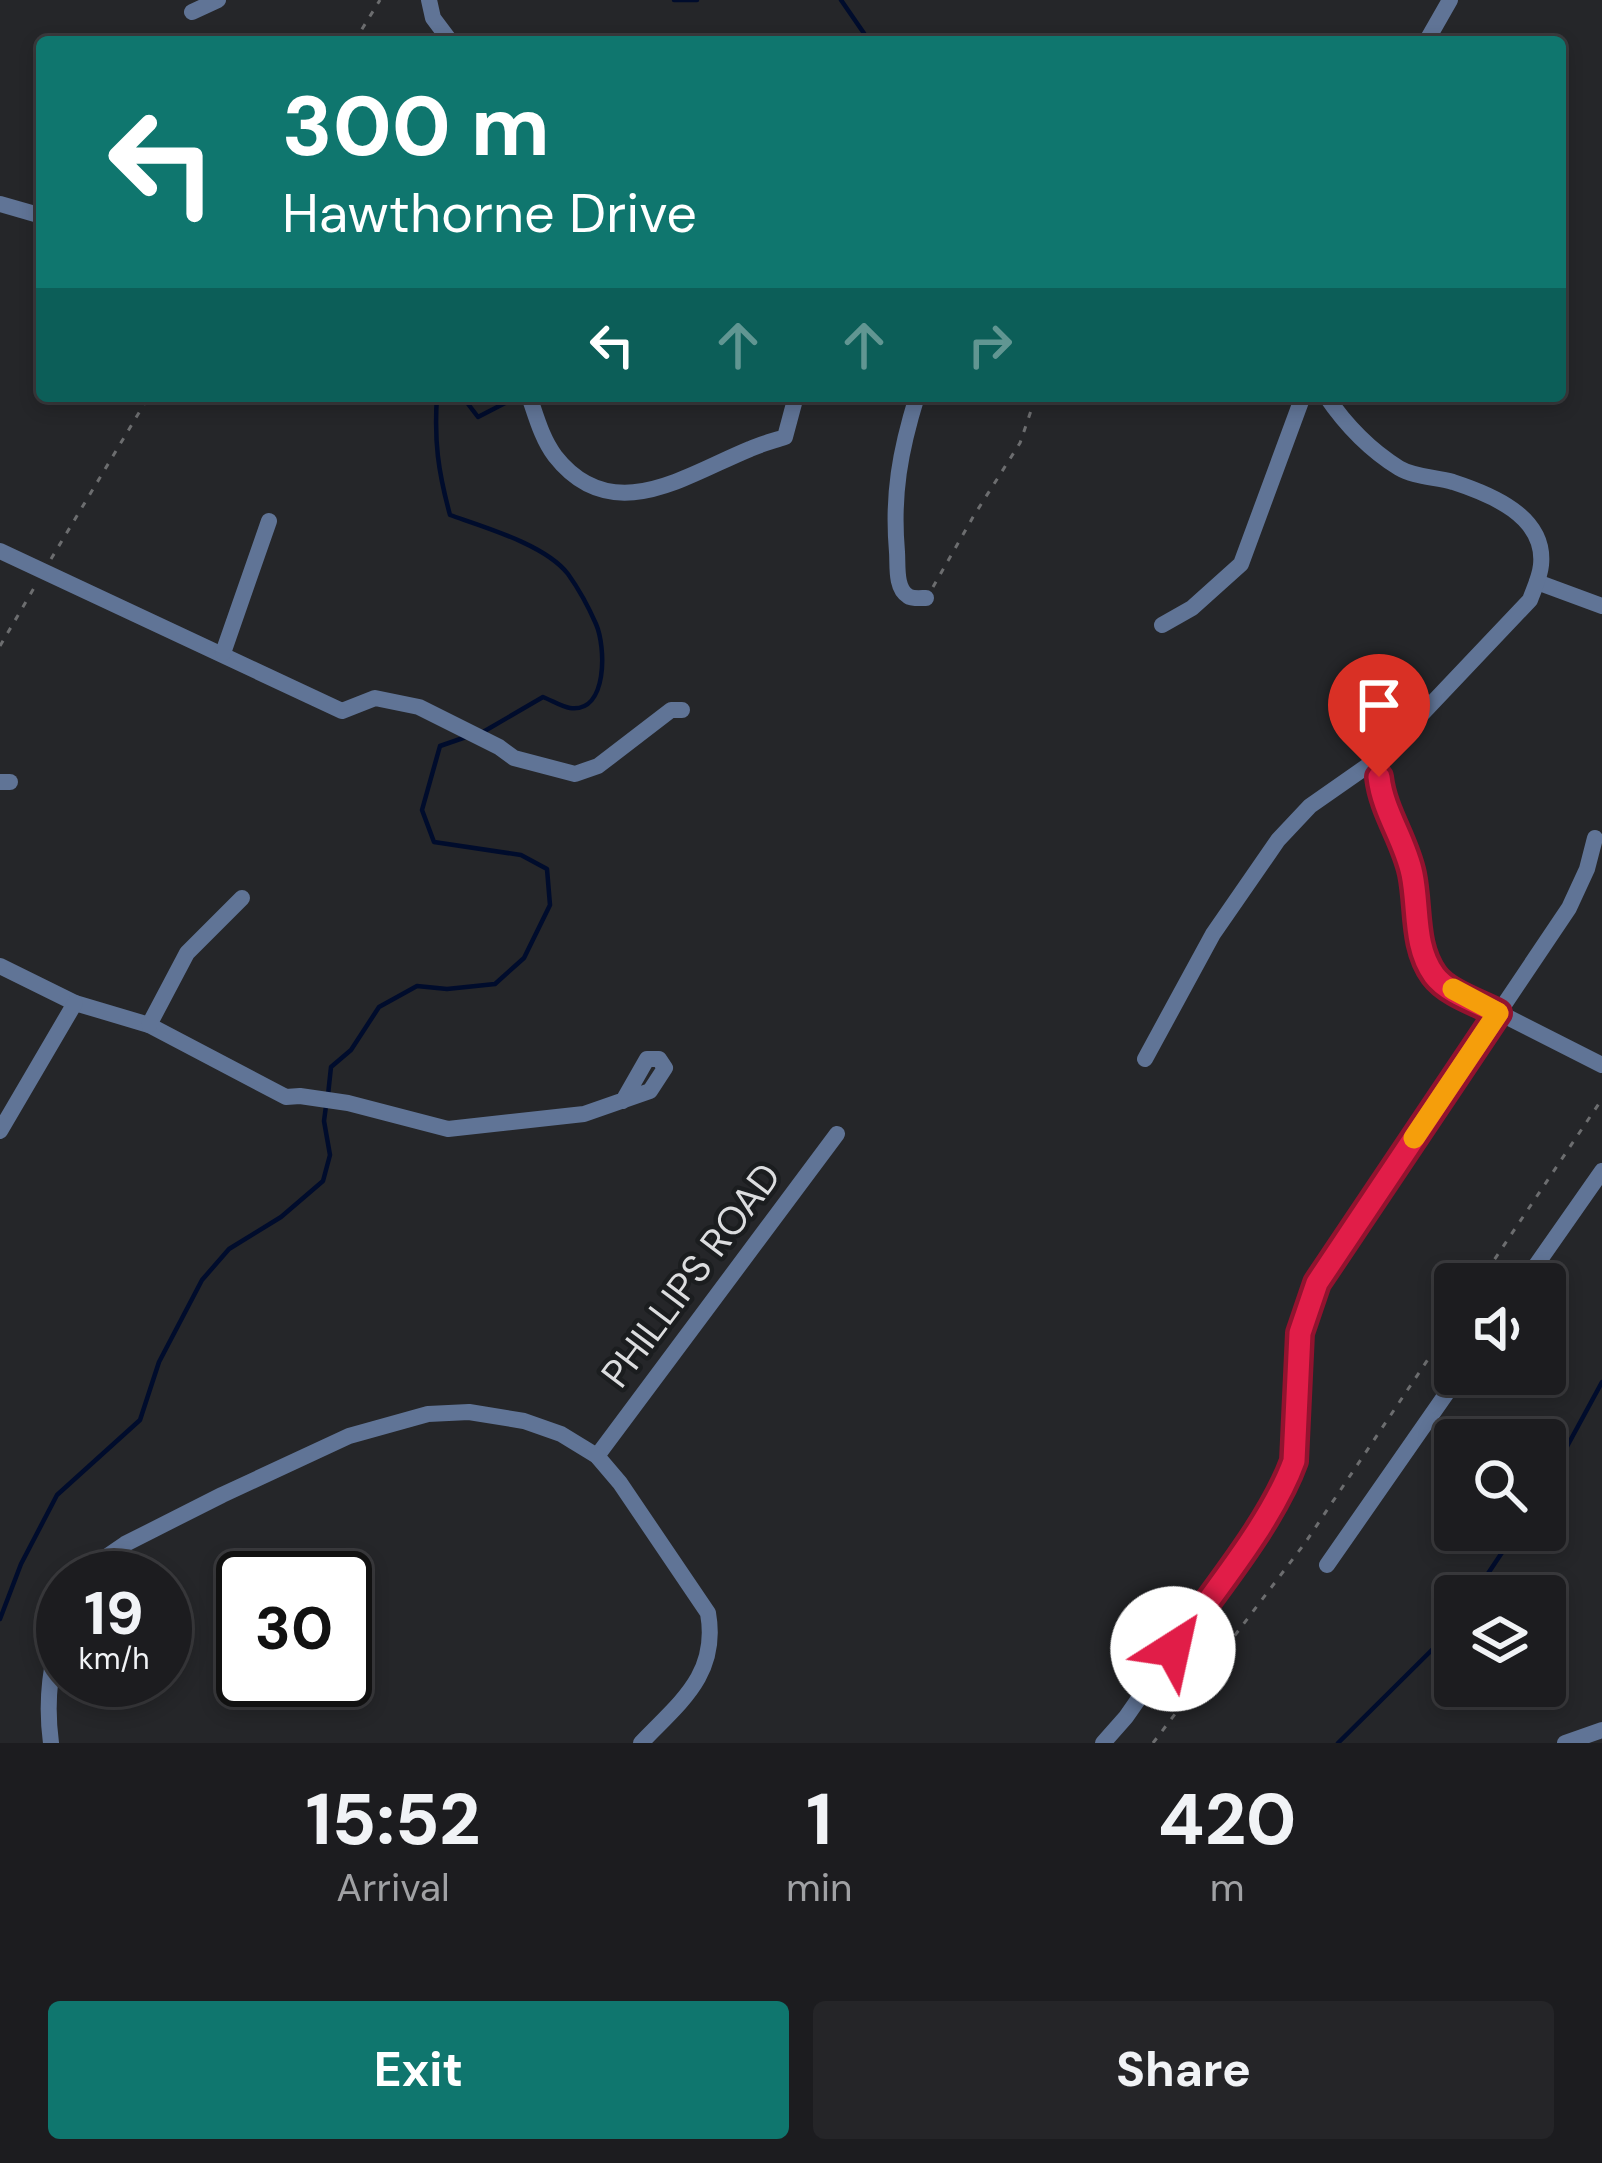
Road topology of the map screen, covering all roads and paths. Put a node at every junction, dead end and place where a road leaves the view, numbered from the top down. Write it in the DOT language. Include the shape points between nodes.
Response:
graph roads {
  1 [pos="218,0"];
  2 [pos="380,0"];
  3 [pos="428,0"];
  4 [pos="1450,0"];
  5 [pos="192,12"];
  6 [pos="358,36"];
  7 [pos="447,36"];
  8 [pos="1429,36"];
  9 [pos="0,204"];
  10 [pos="36,214"];
  11 [pos="145,402"];
  12 [pos="531,402"];
  13 [pos="794,402"];
  14 [pos="916,402"];
  15 [pos="1034,402"];
  16 [pos="1302,402"];
  17 [pos="1330,402"];
  18 [pos="269,521"];
  19 [pos="0,551"];
  20 [pos="44,571"];
  21 [pos="1537,582"];
  22 [pos="926,598"];
  23 [pos="1602,607"];
  24 [pos="1162,626"];
  25 [pos="0,646"];
  26 [pos="223,653"];
  27 [pos="682,710"];
  28 [pos="1383,755"];
  29 [pos="1595,838"];
  30 [pos="242,898"];
  31 [pos="0,966"];
  32 [pos="74,1003"];
  33 [pos="1498,1013"];
  34 [pos="148,1025"];
  35 [pos="1145,1059"];
  36 [pos="1602,1065"];
  37 [pos="1602,1099"];
  38 [pos="623,1101"];
  39 [pos="0,1131"];
  40 [pos="838,1134"];
  41 [pos="1602,1171"];
  42 [pos="1492,1263"];
  43 [pos="1538,1263"];
  44 [pos="1434,1350"];
  45 [pos="1445,1395"];
  46 [pos="597,1456"];
  47 [pos="114,1551"];
  48 [pos="1327,1565"];
  49 [pos="47,1707"];
  50 [pos="1602,1730"];
  51 [pos="51,1743"];
  52 [pos="641,1743"];
  53 [pos="1102,1743"];
  54 [pos="1154,1743"];
  55 [pos="1565,1743"];
  1 -- 5 [label="street"];
  2 -- 6 [label="path"];
  3 -- 7 [label="street"];
  4 -- 8 [label="street"];
  9 -- 10 [label="street"];
  11 -- 20 [label="path"];
  12 -- 13 [label="street" via="554,455 574,474 619,494 680,483 785,437"];
  14 -- 22 [label="street" via="896,480 894,532 902,590"];
  15 -- 22 [label="path" via="1020,443"];
  16 -- 24 [label="street" via="1240,564"];
  17 -- 21 [label="street" via="1403,471 1517,510 1541,554"];
  18 -- 26 [label="street"];
  19 -- 20 [label="street"];
  20 -- 25 [label="path"];
  20 -- 26 [label="street"];
  21 -- 23 [label="street"];
  21 -- 28 [label="street" via="1530,600"];
  26 -- 27 [label="street" via="342,711 375,698 419,707 514,758 575,774"];
  28 -- 33 [label="street" via="1381,796 1406,850 1432,973"];
  28 -- 35 [label="street" via="1310,806 1278,840"];
  29 -- 33 [label="street" via="1569,908"];
  30 -- 34 [label="street" via="187,953"];
  31 -- 32 [label="street"];
  32 -- 34 [label="street"];
  32 -- 39 [label="street"];
  33 -- 36 [label="street"];
  33 -- 53 [label="street" via="1317,1283 1300,1333 1287,1479"];
  34 -- 38 [label="street" via="286,1097 348,1103 448,1129 584,1114"];
  37 -- 42 [label="path"];
  40 -- 46 [label="street, PHILLIPS ROAD"];
  41 -- 43 [label="street"];
  44 -- 54 [label="path" via="1305,1543"];
  45 -- 48 [label="street"];
  46 -- 47 [label="street" via="524,1421 428,1414 349,1436"];
  46 -- 52 [label="street" via="708,1613 712,1632 694,1687"];
  49 -- 51 [label="street"];
  50 -- 55 [label="street"];
}
